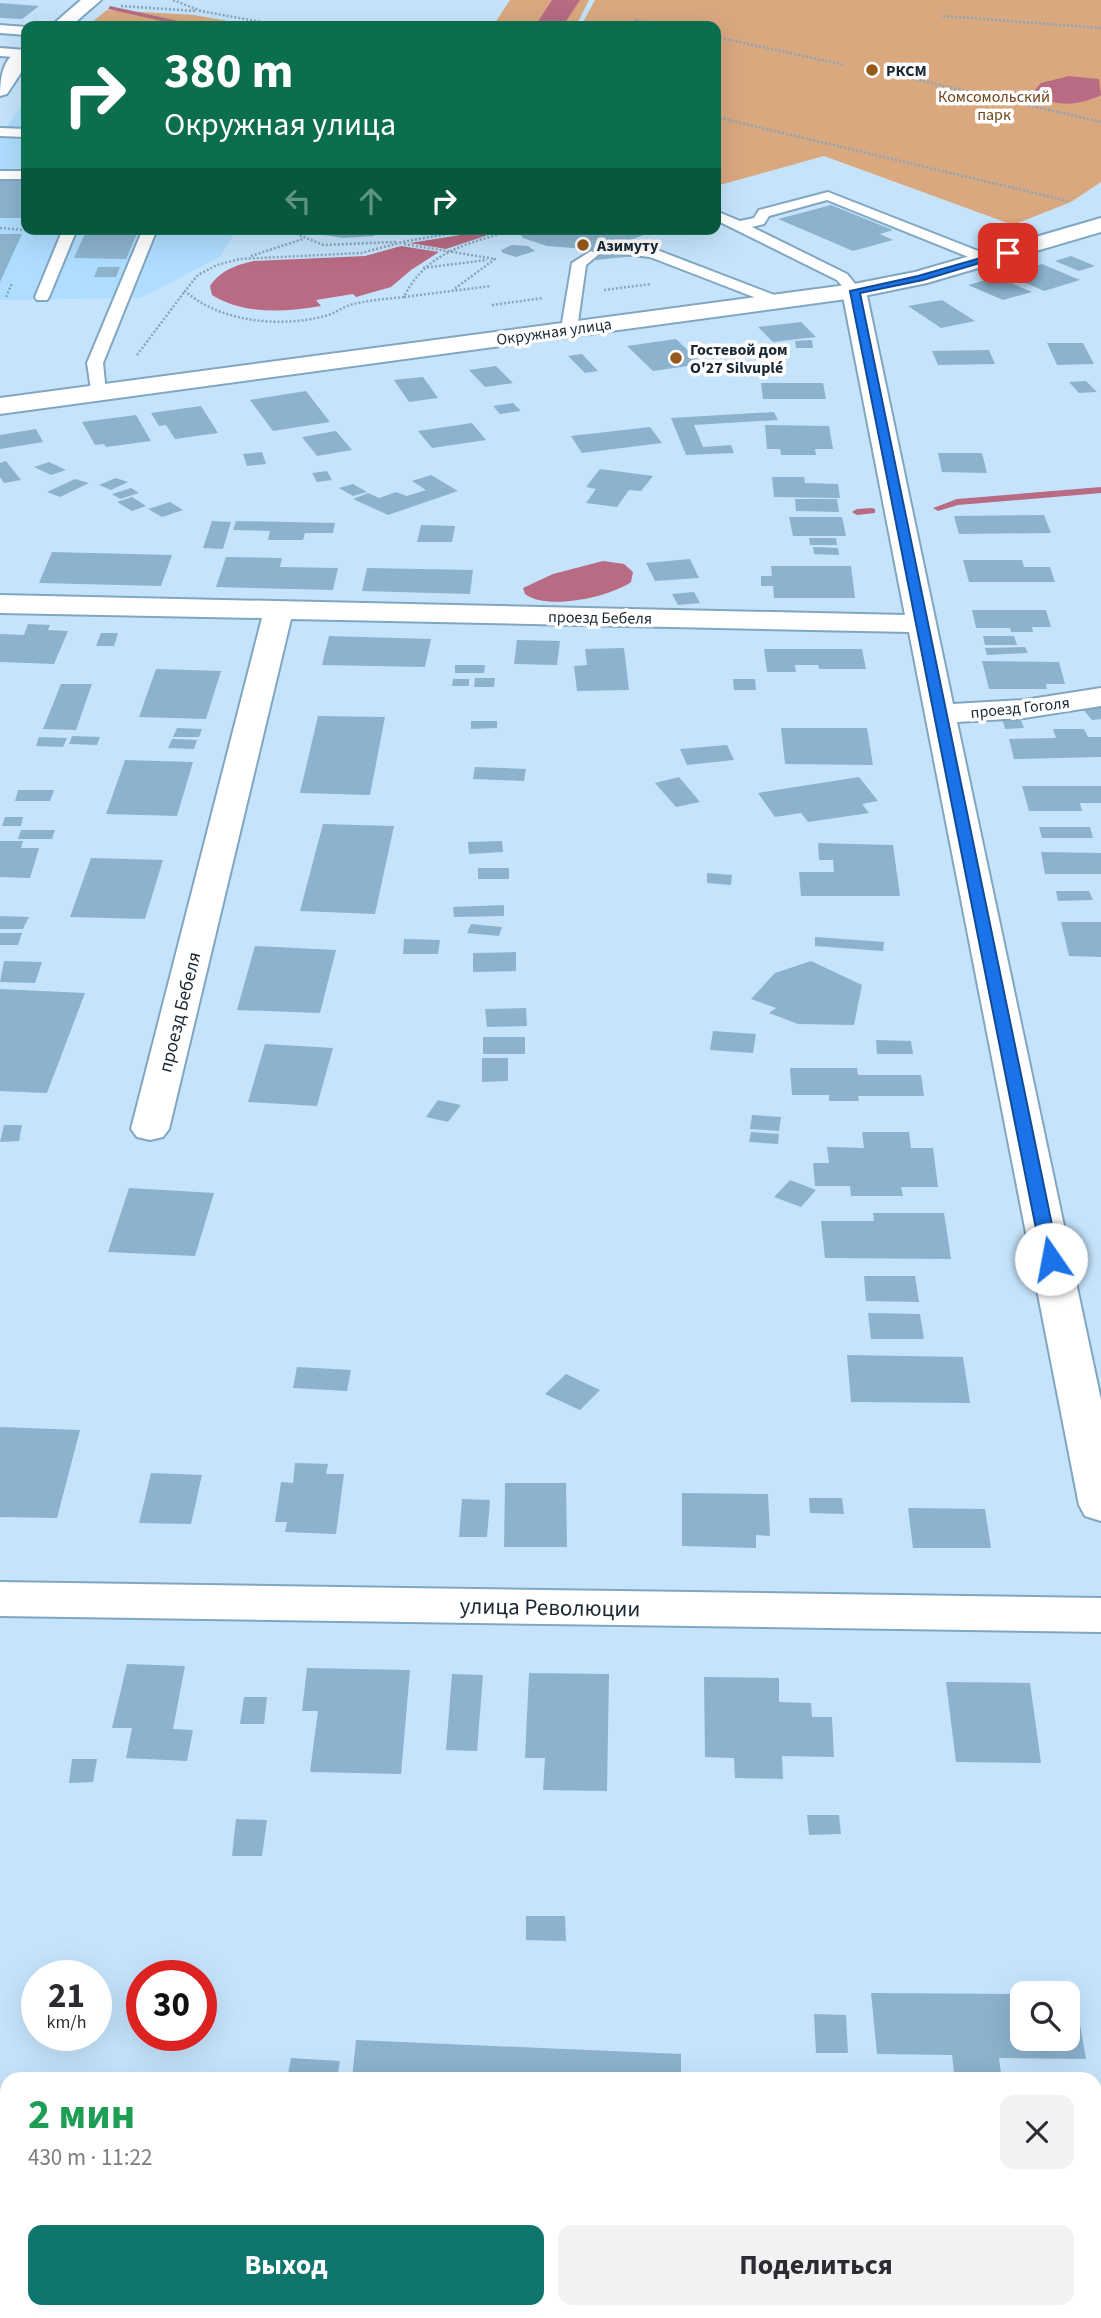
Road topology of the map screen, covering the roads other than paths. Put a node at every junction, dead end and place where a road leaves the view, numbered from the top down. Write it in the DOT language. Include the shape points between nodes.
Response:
graph roads {
  1 [pos="92,0"];
  2 [pos="66,21"];
  3 [pos="0,29"];
  4 [pos="21,31"];
  5 [pos="0,52"];
  6 [pos="21,54"];
  7 [pos="21,58"];
  8 [pos="6,69"];
  9 [pos="0,90"];
  10 [pos="0,132"];
  11 [pos="21,133"];
  12 [pos="0,175"];
  13 [pos="21,175"];
  14 [pos="721,218"];
  15 [pos="1101,225"];
  16 [pos="738,226"];
  17 [pos="68,235"];
  18 [pos="147,235"];
  19 [pos="628,251"];
  20 [pos="591,255"];
  21 [pos="986,259"];
  22 [pos="855,291"];
  23 [pos="42,298"];
  24 [pos="777,301"];
  25 [pos="569,329"];
  26 [pos="97,393"];
  27 [pos="0,406"];
  28 [pos="0,604"];
  29 [pos="279,610"];
  30 [pos="921,624"];
  31 [pos="1101,697"];
  32 [pos="939,714"];
  33 [pos="150,1129"];
  34 [pos="1101,1505"];
  35 [pos="0,1600"];
  36 [pos="1101,1615"];
  1 -- 2 [label="street"];
  3 -- 4 [label="lane"];
  5 -- 6 [label="lane"];
  7 -- 8 [label="street"];
  8 -- 9 [label="street"];
  10 -- 11 [label="lane"];
  12 -- 13 [label="lane"];
  14 -- 16 [label="lane"];
  15 -- 21 [label="street, Окружная улица"];
  16 -- 21 [label="lane" via="759,221 764,213 828,196"];
  16 -- 22 [label="lane" via="842,277"];
  17 -- 23 [label="lane"];
  18 -- 26 [label="lane" via="94,363"];
  19 -- 24 [label="lane" via="652,253"];
  20 -- 25 [label="lane" via="579,262"];
  21 -- 22 [label="street, Окружная улица"];
  22 -- 24 [label="street, Окружная улица"];
  22 -- 30 [label="street"];
  24 -- 25 [label="street, Окружная улица"];
  25 -- 26 [label="street, Окружная улица"];
  26 -- 27 [label="street, Окружная улица"];
  28 -- 29 [label="street, проезд Бебеля"];
  29 -- 30 [label="street, проезд Бебеля"];
  29 -- 33 [label="street, проезд Бебеля"];
  30 -- 32 [label="street"];
  31 -- 32 [label="street, проезд Гоголя" via="1024,709"];
  32 -- 34 [label="street"];
  35 -- 36 [label="street, улица Революции"];
}
